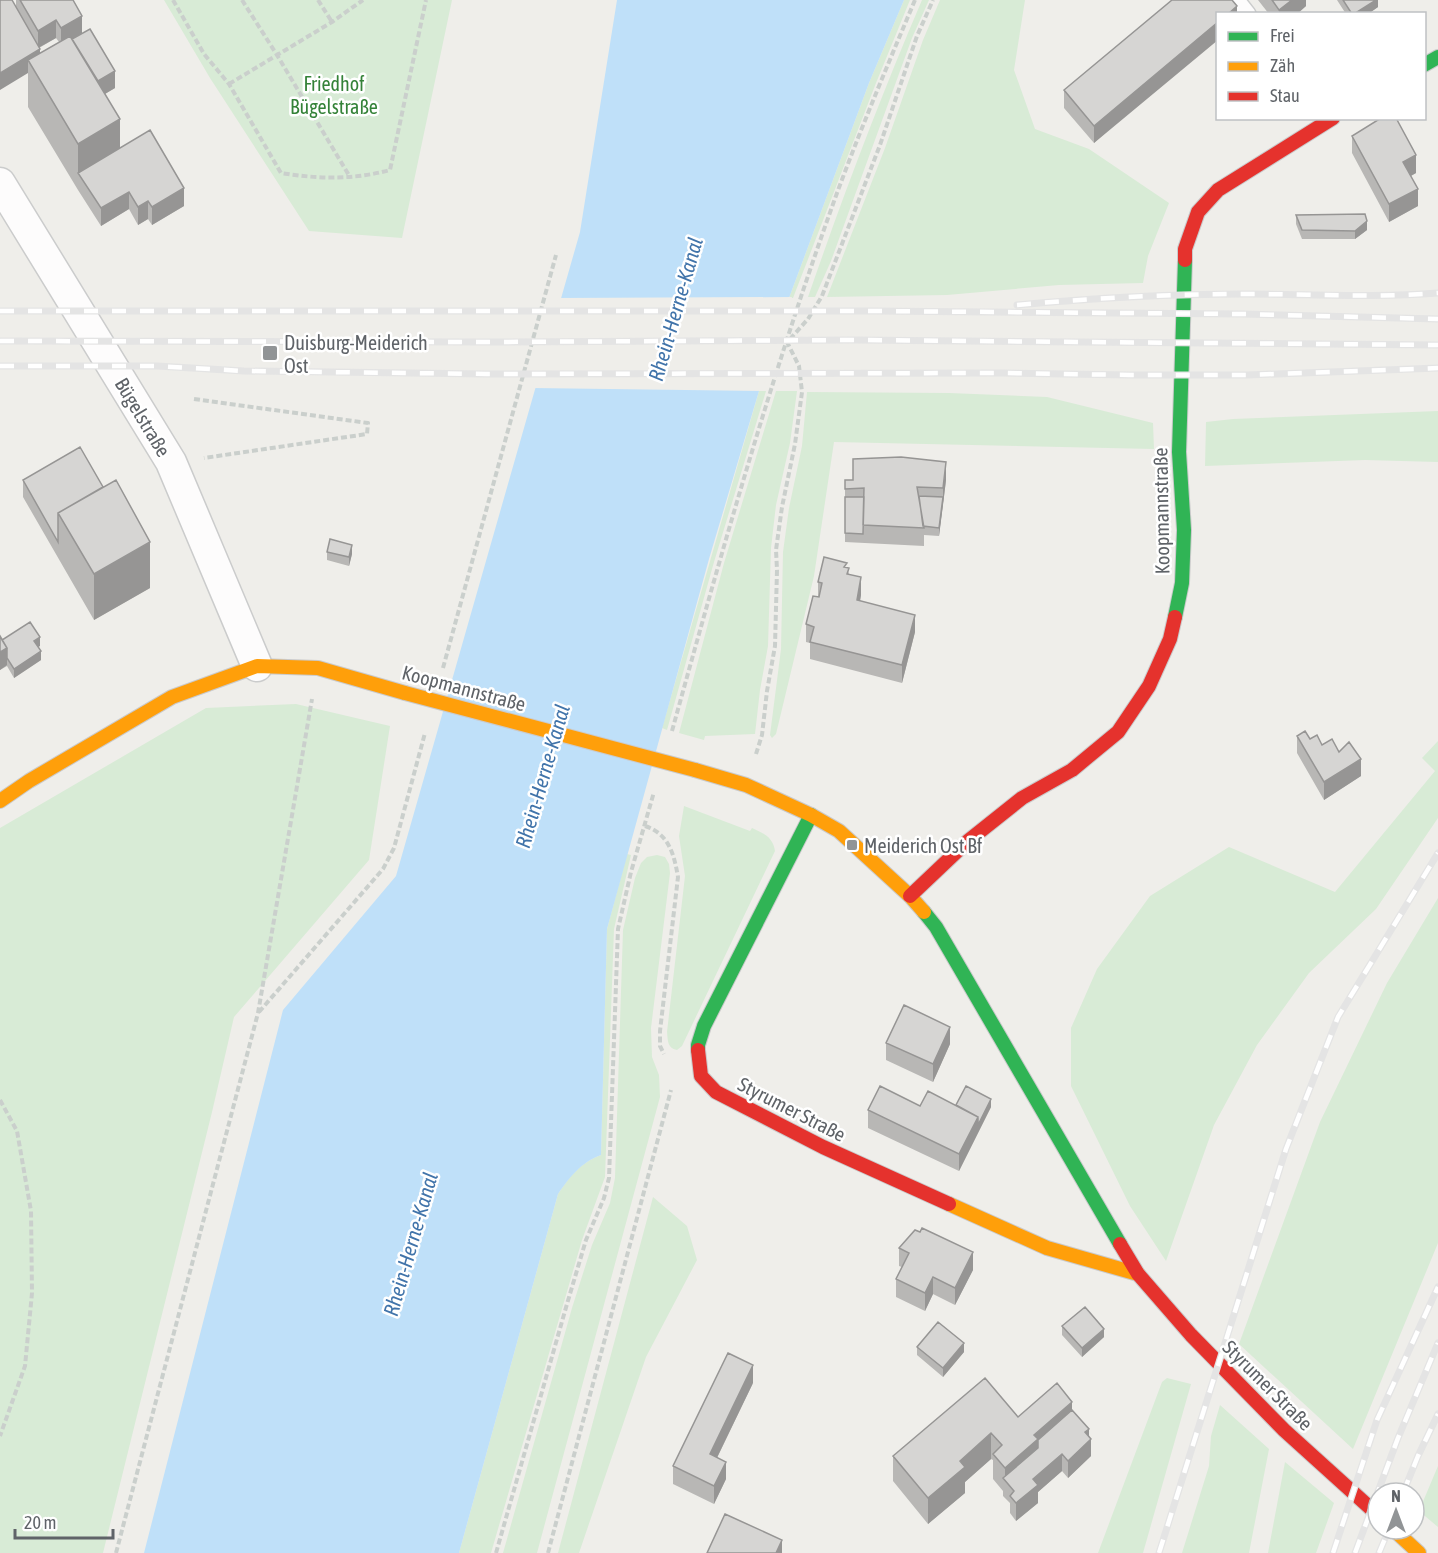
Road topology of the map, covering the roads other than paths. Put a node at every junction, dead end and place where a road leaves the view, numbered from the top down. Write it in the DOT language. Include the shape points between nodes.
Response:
graph roads {
  1 [pos="1237,0"];
  2 [pos="1246,12"];
  3 [pos="1314,124"];
  4 [pos="0,183"];
  5 [pos="257,666"];
  6 [pos="0,801"];
  7 [pos="812,814"];
  8 [pos="910,896"];
  9 [pos="936,927"];
  10 [pos="1138,1274"];
  11 [pos="1366,1504"];
  12 [pos="1406,1541"];
  13 [pos="1419,1553"];
  1 -- 2 [label="lane"];
  3 -- 8 [label="street, Koopmannstraße" via="1218,190 1198,212 1185,249 1179,452 1184,530 1182,583 1170,639 1149,686 1118,732 1072,770 1022,798 968,841"];
  4 -- 5 [label="street, Bügelstraße" via="171,462"];
  5 -- 6 [label="street, Koopmannstraße" via="172,697"];
  5 -- 7 [label="street, Koopmannstraße, bridge" via="318,668 746,785"];
  7 -- 8 [label="street, Koopmannstraße" via="839,831"];
  7 -- 10 [label="street, Styrumer Straße" via="704,1026 698,1045 701,1076 716,1092 823,1147 1047,1248"];
  8 -- 9 [label="street, Koopmannstraße"];
  9 -- 10 [label="street, Styrumer Straße"];
  10 -- 11 [label="street, Styrumer Straße" via="1284,1430"];
  12 -- 13 [label="street"];
}
